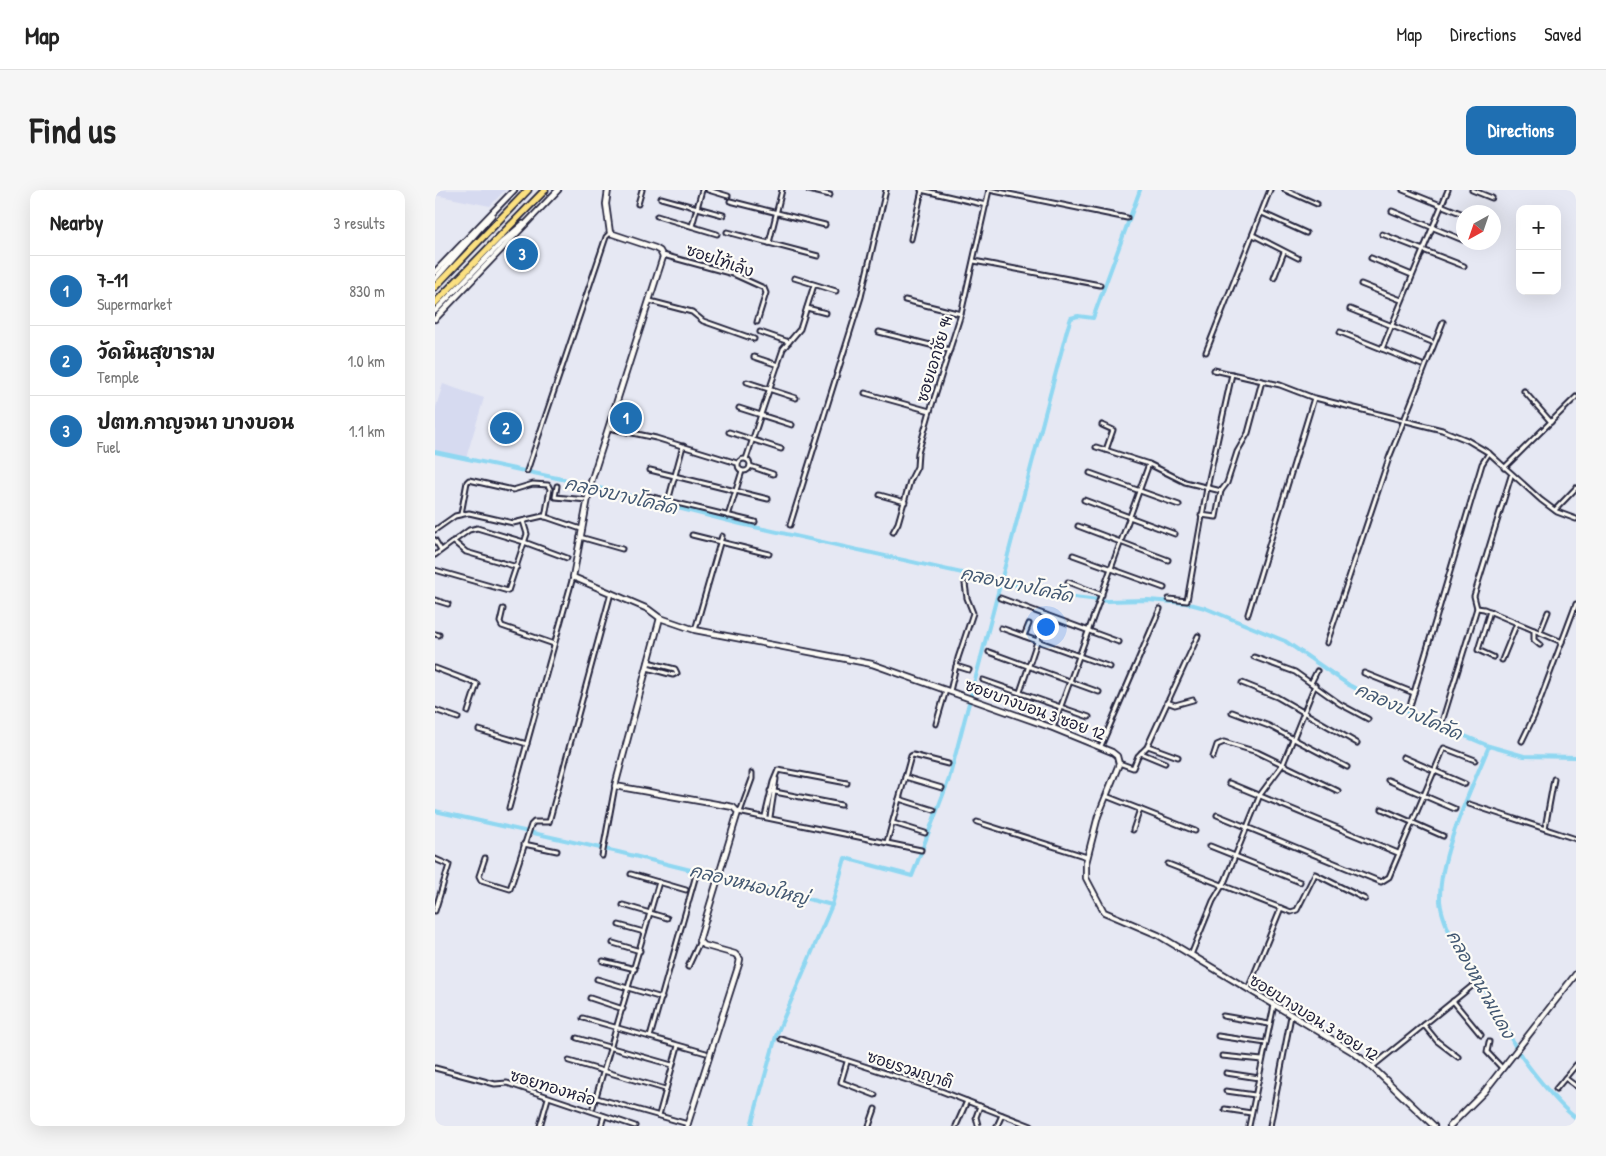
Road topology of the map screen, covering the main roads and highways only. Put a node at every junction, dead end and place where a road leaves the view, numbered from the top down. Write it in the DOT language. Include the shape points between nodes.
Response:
graph roads {
  1 [pos="528,190"];
  2 [pos="545,190"];
  3 [pos="435,287"];
  4 [pos="435,304"];
  1 -- 3 [label="highway"];
  2 -- 4 [label="highway"];
}
